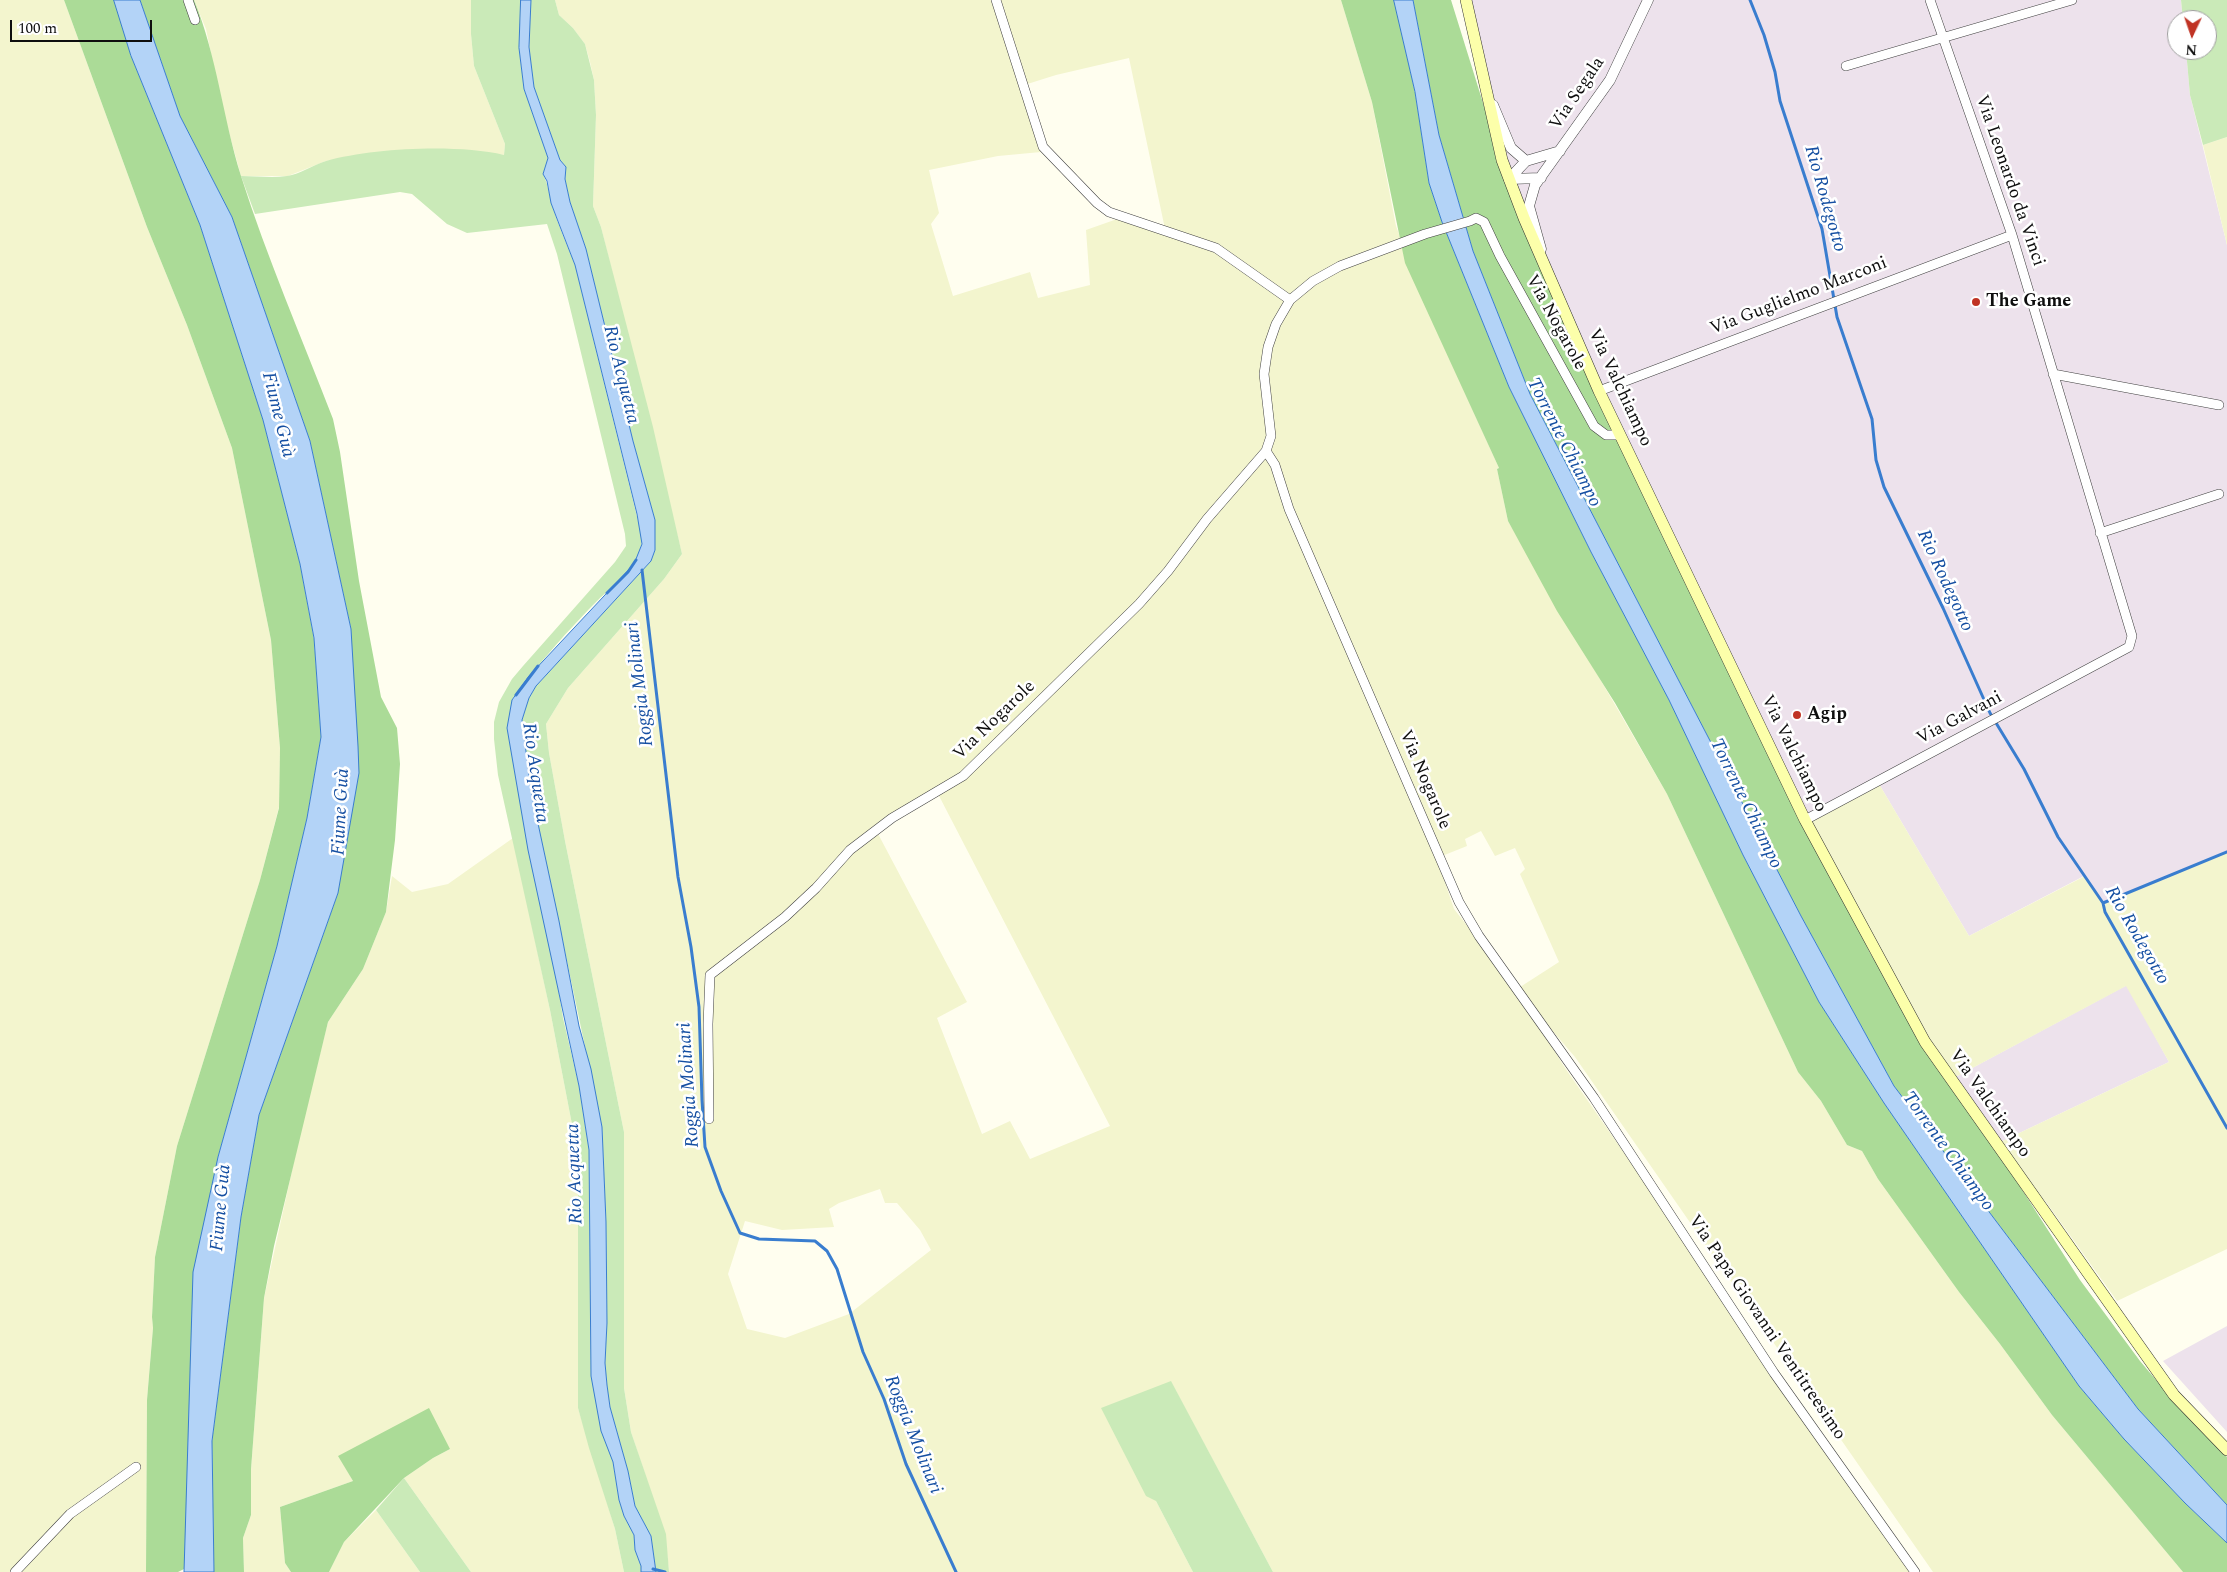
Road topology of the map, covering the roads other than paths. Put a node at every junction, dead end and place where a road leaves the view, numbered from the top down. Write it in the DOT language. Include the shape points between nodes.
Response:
graph roads {
  1 [pos="188,0"];
  2 [pos="996,0"];
  3 [pos="1466,0"];
  4 [pos="1648,0"];
  5 [pos="1930,0"];
  6 [pos="2072,0"];
  7 [pos="196,20"];
  8 [pos="1943,39"];
  9 [pos="1846,66"];
  10 [pos="1485,85"];
  11 [pos="1560,151"];
  12 [pos="1526,161"];
  13 [pos="1541,178"];
  14 [pos="1509,179"];
  15 [pos="2012,235"];
  16 [pos="1546,270"];
  17 [pos="1290,300"];
  18 [pos="2053,374"];
  19 [pos="1599,390"];
  20 [pos="2219,405"];
  21 [pos="1620,435"];
  22 [pos="1266,451"];
  23 [pos="2219,494"];
  24 [pos="2100,533"];
  25 [pos="2129,647"];
  26 [pos="1805,820"];
  27 [pos="1594,1098"];
  28 [pos="708,1119"];
  29 [pos="2227,1450"];
  30 [pos="136,1467"];
  31 [pos="15,1572"];
  32 [pos="1915,1572"];
  1 -- 7 [label="street"];
  2 -- 17 [label="street" via="1043,147 1097,204 1110,212 1216,248"];
  3 -- 10 [label="main road, Via Valchiampo"];
  4 -- 11 [label="street, Via Segala" via="1610,80"];
  5 -- 8 [label="street, Via Leonardo da Vinci"];
  6 -- 8 [label="street"];
  8 -- 9 [label="street"];
  8 -- 15 [label="street, Via Leonardo da Vinci"];
  10 -- 12 [label="street" via="1511,148"];
  10 -- 14 [label="main road, Via Valchiampo"];
  11 -- 12 [label="street"];
  11 -- 13 [label="street, Via Segala"];
  12 -- 14 [label="street"];
  13 -- 14 [label="street"];
  13 -- 16 [label="street, Via Segala" via="1529,206"];
  14 -- 16 [label="main road, Via Valchiampo"];
  15 -- 18 [label="street, Via Leonardo da Vinci"];
  15 -- 19 [label="street, Via Guglielmo Marconi"];
  16 -- 19 [label="main road, Via Valchiampo"];
  17 -- 21 [label="street, Via Nogarole" via="1313,281 1340,266 1476,218 1484,222 1594,426 1606,435"];
  17 -- 22 [label="street" via="1276,324 1268,348 1264,374 1271,436"];
  18 -- 20 [label="street"];
  18 -- 24 [label="street, Via Leonardo da Vinci"];
  19 -- 21 [label="main road, Via Valchiampo"];
  21 -- 26 [label="main road, Via Valchiampo"];
  22 -- 27 [label="street, Via Nogarole" via="1275,465 1289,509 1459,902 1479,936"];
  22 -- 28 [label="street, Via Nogarole" via="1139,604 962,776 892,818 850,850 785,917 710,975"];
  23 -- 24 [label="street"];
  24 -- 25 [label="street, Via Leonardo da Vinci" via="2132,636"];
  25 -- 26 [label="street, Via Galvani"];
  26 -- 29 [label="main road, Via Valchiampo" via="1925,1042 2174,1395"];
  27 -- 32 [label="street, Via Papa Giovanni Ventitreesimo" via="1774,1373"];
  30 -- 31 [label="street" via="70,1514"];
}
